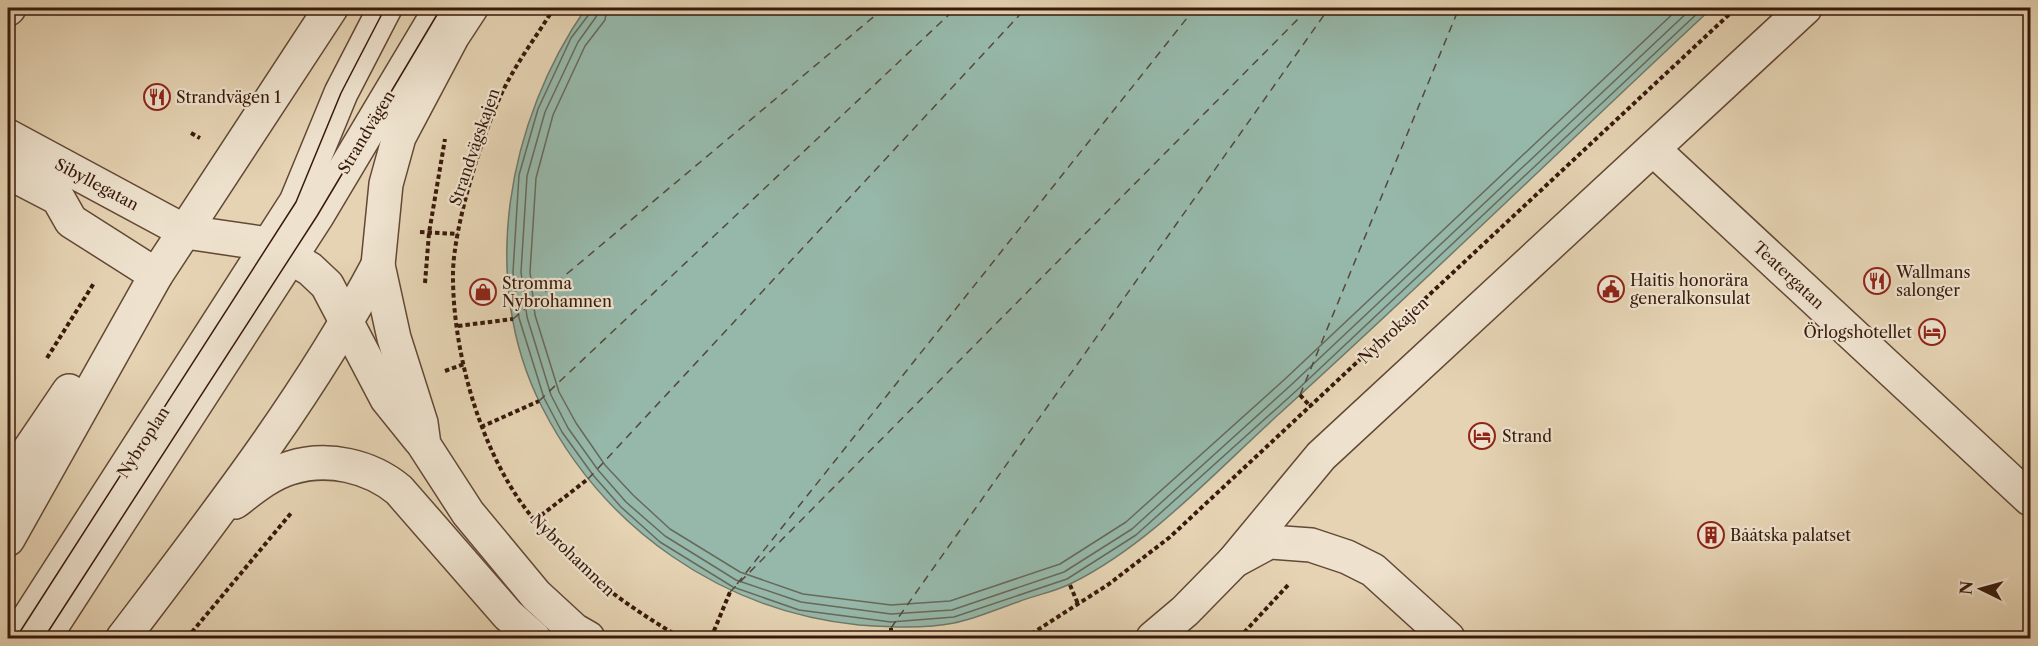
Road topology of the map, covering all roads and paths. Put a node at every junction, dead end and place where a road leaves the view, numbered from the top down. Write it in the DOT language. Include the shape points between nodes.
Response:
graph roads {
  1 [pos="331,8"];
  2 [pos="385,8"];
  3 [pos="441,8"];
  4 [pos="471,8"];
  5 [pos="554,8"];
  6 [pos="1736,8"];
  7 [pos="1805,8"];
  8 [pos="448,129"];
  9 [pos="8,136"];
  10 [pos="1653,149"];
  11 [pos="8,172"];
  12 [pos="186,232"];
  13 [pos="280,250"];
  14 [pos="426,261"];
  15 [pos="378,265"];
  16 [pos="453,271"];
  17 [pos="156,275"];
  18 [pos="96,280"];
  19 [pos="513,319"];
  20 [pos="347,323"];
  21 [pos="458,326"];
  22 [pos="46,360"];
  23 [pos="464,364"];
  24 [pos="437,375"];
  25 [pos="1300,395"];
  26 [pos="538,401"];
  27 [pos="1311,407"];
  28 [pos="481,427"];
  29 [pos="424,445"];
  30 [pos="588,479"];
  31 [pos="8,481"];
  32 [pos="2031,500"];
  33 [pos="293,511"];
  34 [pos="217,515"];
  35 [pos="535,520"];
  36 [pos="8,539"];
  37 [pos="1234,561"];
  38 [pos="1070,585"];
  39 [pos="730,592"];
  40 [pos="1078,604"];
  41 [pos="891,628"];
  42 [pos="16,639"];
  43 [pos="44,639"];
  44 [pos="123,639"];
  45 [pos="187,639"];
  46 [pos="534,639"];
  47 [pos="588,639"];
  48 [pos="681,639"];
  49 [pos="711,639"];
  50 [pos="891,639"];
  51 [pos="1024,639"];
  52 [pos="1153,639"];
  53 [pos="1448,639"];
  1 -- 12 [label="street"];
  2 -- 13 [label="street, Strandvägen" via="340,93"];
  3 -- 13 [label="street, Strandvägen"];
  4 -- 15 [label="street, Strandvägen" via="399,137 386,184"];
  5 -- 16 [label="path, Strandvägskajen" via="500,97 476,167 458,234"];
  6 -- 27 [label="path, Nybrokajen"];
  7 -- 10 [label="street"];
  8 -- 14 [label="path" via="439,163"];
  9 -- 12 [label="street, Sibyllegatan"];
  10 -- 32 [label="street, Teatergatan"];
  10 -- 37 [label="street" via="1321,456"];
  11 -- 17 [label="street, Sibyllegatan" via="58,198 71,221"];
  12 -- 13 [label="street"];
  12 -- 17 [label="street"];
  13 -- 20 [label="street" via="327,285"];
  13 -- 42 [label="street, Nybroplan"];
  13 -- 43 [label="street, Nybroplan"];
  15 -- 20 [label="street"];
  15 -- 29 [label="street" via="394,338 422,423"];
  16 -- 21 [label="path, Nybrohamnen"];
  17 -- 31 [label="street" via="115,319"];
  17 -- 36 [label="street"];
  18 -- 22 [label="path"];
  19 -- 21 [label="path"];
  20 -- 29 [label="street" via="387,399"];
  20 -- 34 [label="street"];
  21 -- 23 [label="path, Nybrohamnen"];
  23 -- 24 [label="path"];
  23 -- 28 [label="path, Nybrohamnen"];
  25 -- 27 [label="path"];
  26 -- 28 [label="path"];
  27 -- 40 [label="path, Nybrokajen" via="1170,537"];
  28 -- 35 [label="path, Nybrohamnen" via="501,470"];
  29 -- 47 [label="street" via="464,507 536,595"];
  30 -- 35 [label="path"];
  33 -- 45 [label="path"];
  34 -- 44 [label="street"];
  34 -- 46 [label="street" via="265,479 291,468 330,463 372,472 399,490 508,615"];
  35 -- 48 [label="path, Nybrohamnen" via="594,579 635,611"];
  37 -- 52 [label="street"];
  37 -- 53 [label="street" via="1269,542 1311,545 1347,557 1373,570"];
  38 -- 40 [label="path"];
  39 -- 49 [label="path"];
  40 -- 51 [label="path, Nybrokajen"];
  41 -- 50 [label="path"];
}
